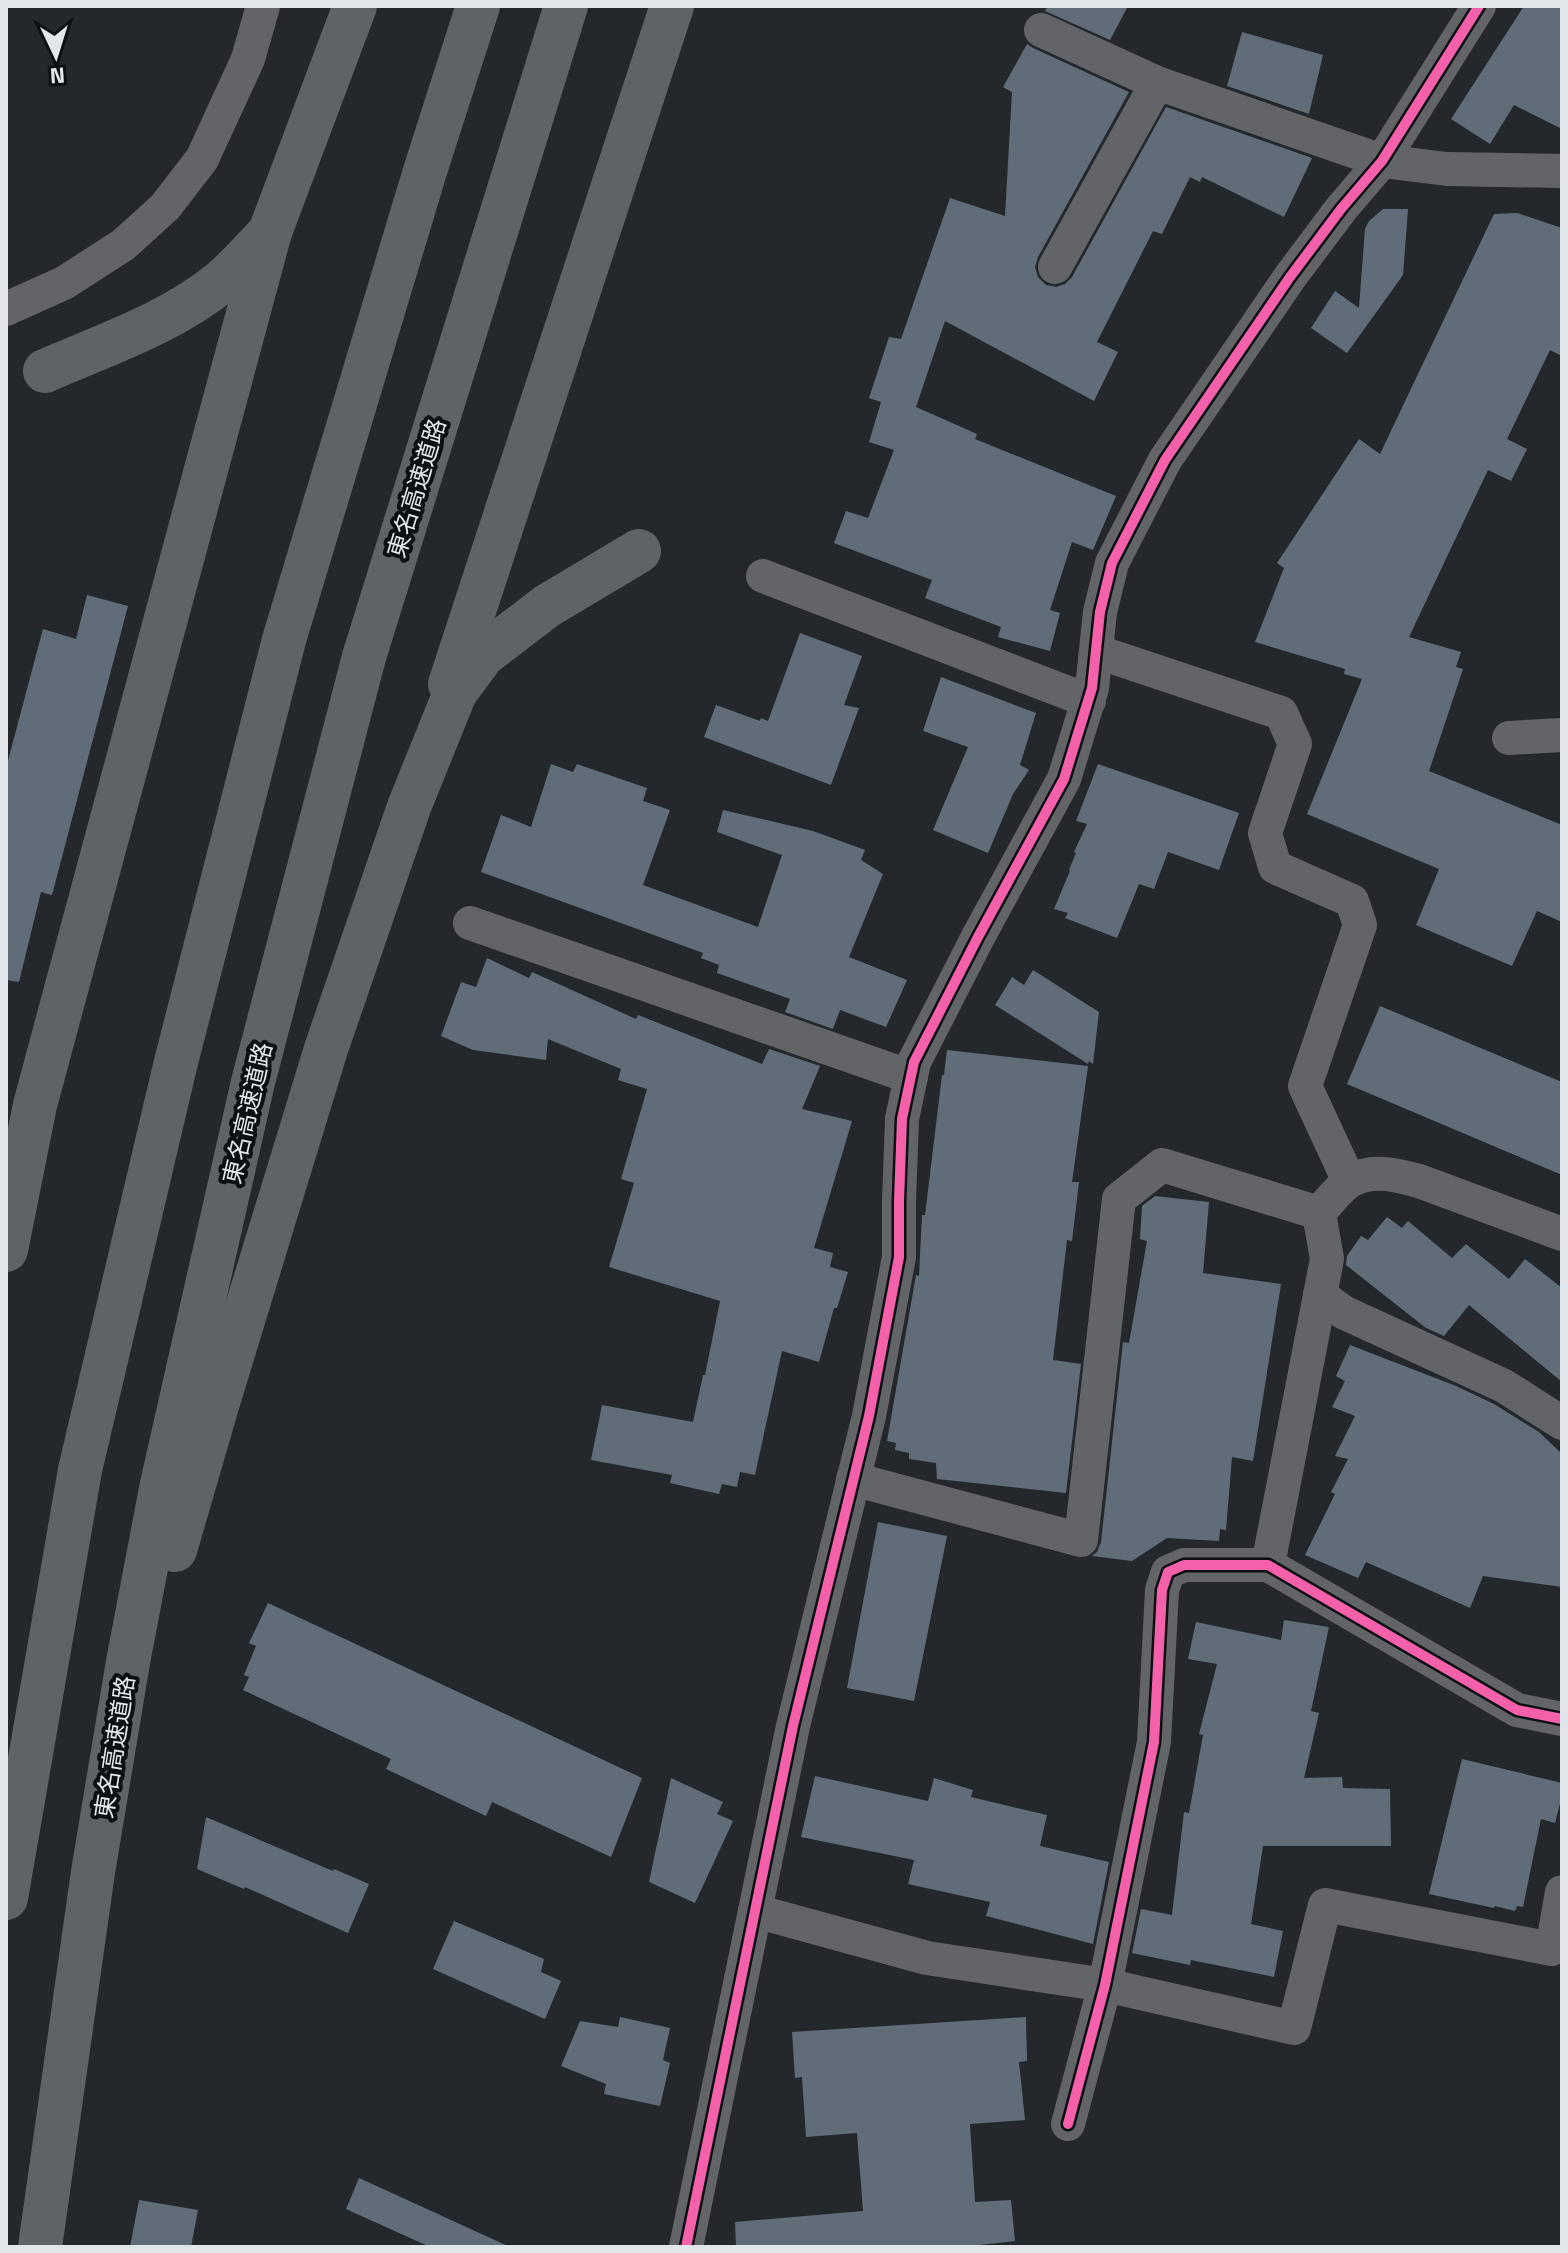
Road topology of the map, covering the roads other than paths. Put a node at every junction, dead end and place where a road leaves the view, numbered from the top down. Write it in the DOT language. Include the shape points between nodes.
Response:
graph roads {
  1 [pos="263,6"];
  2 [pos="355,6"];
  3 [pos="478,6"];
  4 [pos="566,6"];
  5 [pos="672,6"];
  6 [pos="1479,6"];
  7 [pos="1041,30"];
  8 [pos="1157,83"];
  9 [pos="1382,161"];
  10 [pos="1562,171"];
  11 [pos="270,232"];
  12 [pos="1055,267"];
  13 [pos="6,309"];
  14 [pos="45,371"];
  15 [pos="639,551"];
  16 [pos="763,576"];
  17 [pos="1098,652"];
  18 [pos="1089,701"];
  19 [pos="1562,735"];
  20 [pos="1509,738"];
  21 [pos="409,807"];
  22 [pos="470,923"];
  23 [pos="911,1077"];
  24 [pos="1349,1181"];
  25 [pos="1319,1213"];
  26 [pos="1562,1234"];
  27 [pos="6,1250"];
  28 [pos="1320,1295"];
  29 [pos="1562,1423"];
  30 [pos="853,1479"];
  31 [pos="1268,1565"];
  32 [pos="1562,1719"];
  33 [pos="93,1872"];
  34 [pos="1562,1892"];
  35 [pos="6,1898"];
  36 [pos="755,1911"];
  37 [pos="1557,1949"];
  38 [pos="1105,1985"];
  39 [pos="1068,2124"];
  40 [pos="40,2247"];
  41 [pos="686,2247"];
  1 -- 13 [label="street" via="248,59 202,159 165,207 123,245 76,276"];
  2 -- 11 [label="highway"];
  3 -- 35 [label="highway" via="284,640 179,1051 80,1470"];
  4 -- 33 [label="highway, 東名高速道路" via="364,657 253,1082 162,1484"];
  5 -- 21 [label="highway"];
  6 -- 9 [label="street"];
  7 -- 8 [label="street"];
  8 -- 9 [label="street"];
  8 -- 12 [label="street"];
  9 -- 10 [label="street" via="1447,169"];
  9 -- 17 [label="street" via="1290,277 1165,460 1112,563 1100,612"];
  11 -- 14 [label="highway" via="220,282 185,306"];
  11 -- 27 [label="highway" via="35,1105"];
  15 -- 21 [label="highway" via="547,606 483,655 455,693"];
  16 -- 18 [label="street"];
  17 -- 18 [label="street"];
  17 -- 24 [label="street" via="1281,713 1295,744 1265,833 1275,867 1352,901 1360,925 1305,1086"];
  18 -- 23 [label="street" via="1064,779 978,937"];
  19 -- 20 [label="street"];
  21 -- 33 [label="highway" via="326,1049 218,1402 128,1718"];
  22 -- 23 [label="street"];
  23 -- 30 [label="street" via="902,1119 899,1257"];
  24 -- 25 [label="street"];
  24 -- 26 [label="street" via="1371,1173 1395,1174"];
  25 -- 28 [label="street" via="1327,1259"];
  25 -- 30 [label="street" via="1162,1165 1119,1199 1081,1540"];
  28 -- 29 [label="street" via="1343,1312 1504,1386"];
  28 -- 31 [label="street"];
  30 -- 36 [label="street"];
  31 -- 32 [label="street" via="1517,1710"];
  31 -- 38 [label="street" via="1184,1565 1168,1572 1162,1590 1154,1742"];
  33 -- 40 [label="highway, 東名高速道路"];
  34 -- 37 [label="street"];
  36 -- 38 [label="street" via="927,1958"];
  36 -- 41 [label="street"];
  37 -- 38 [label="street" via="1325,1905 1294,2028"];
  38 -- 39 [label="street"];
}
